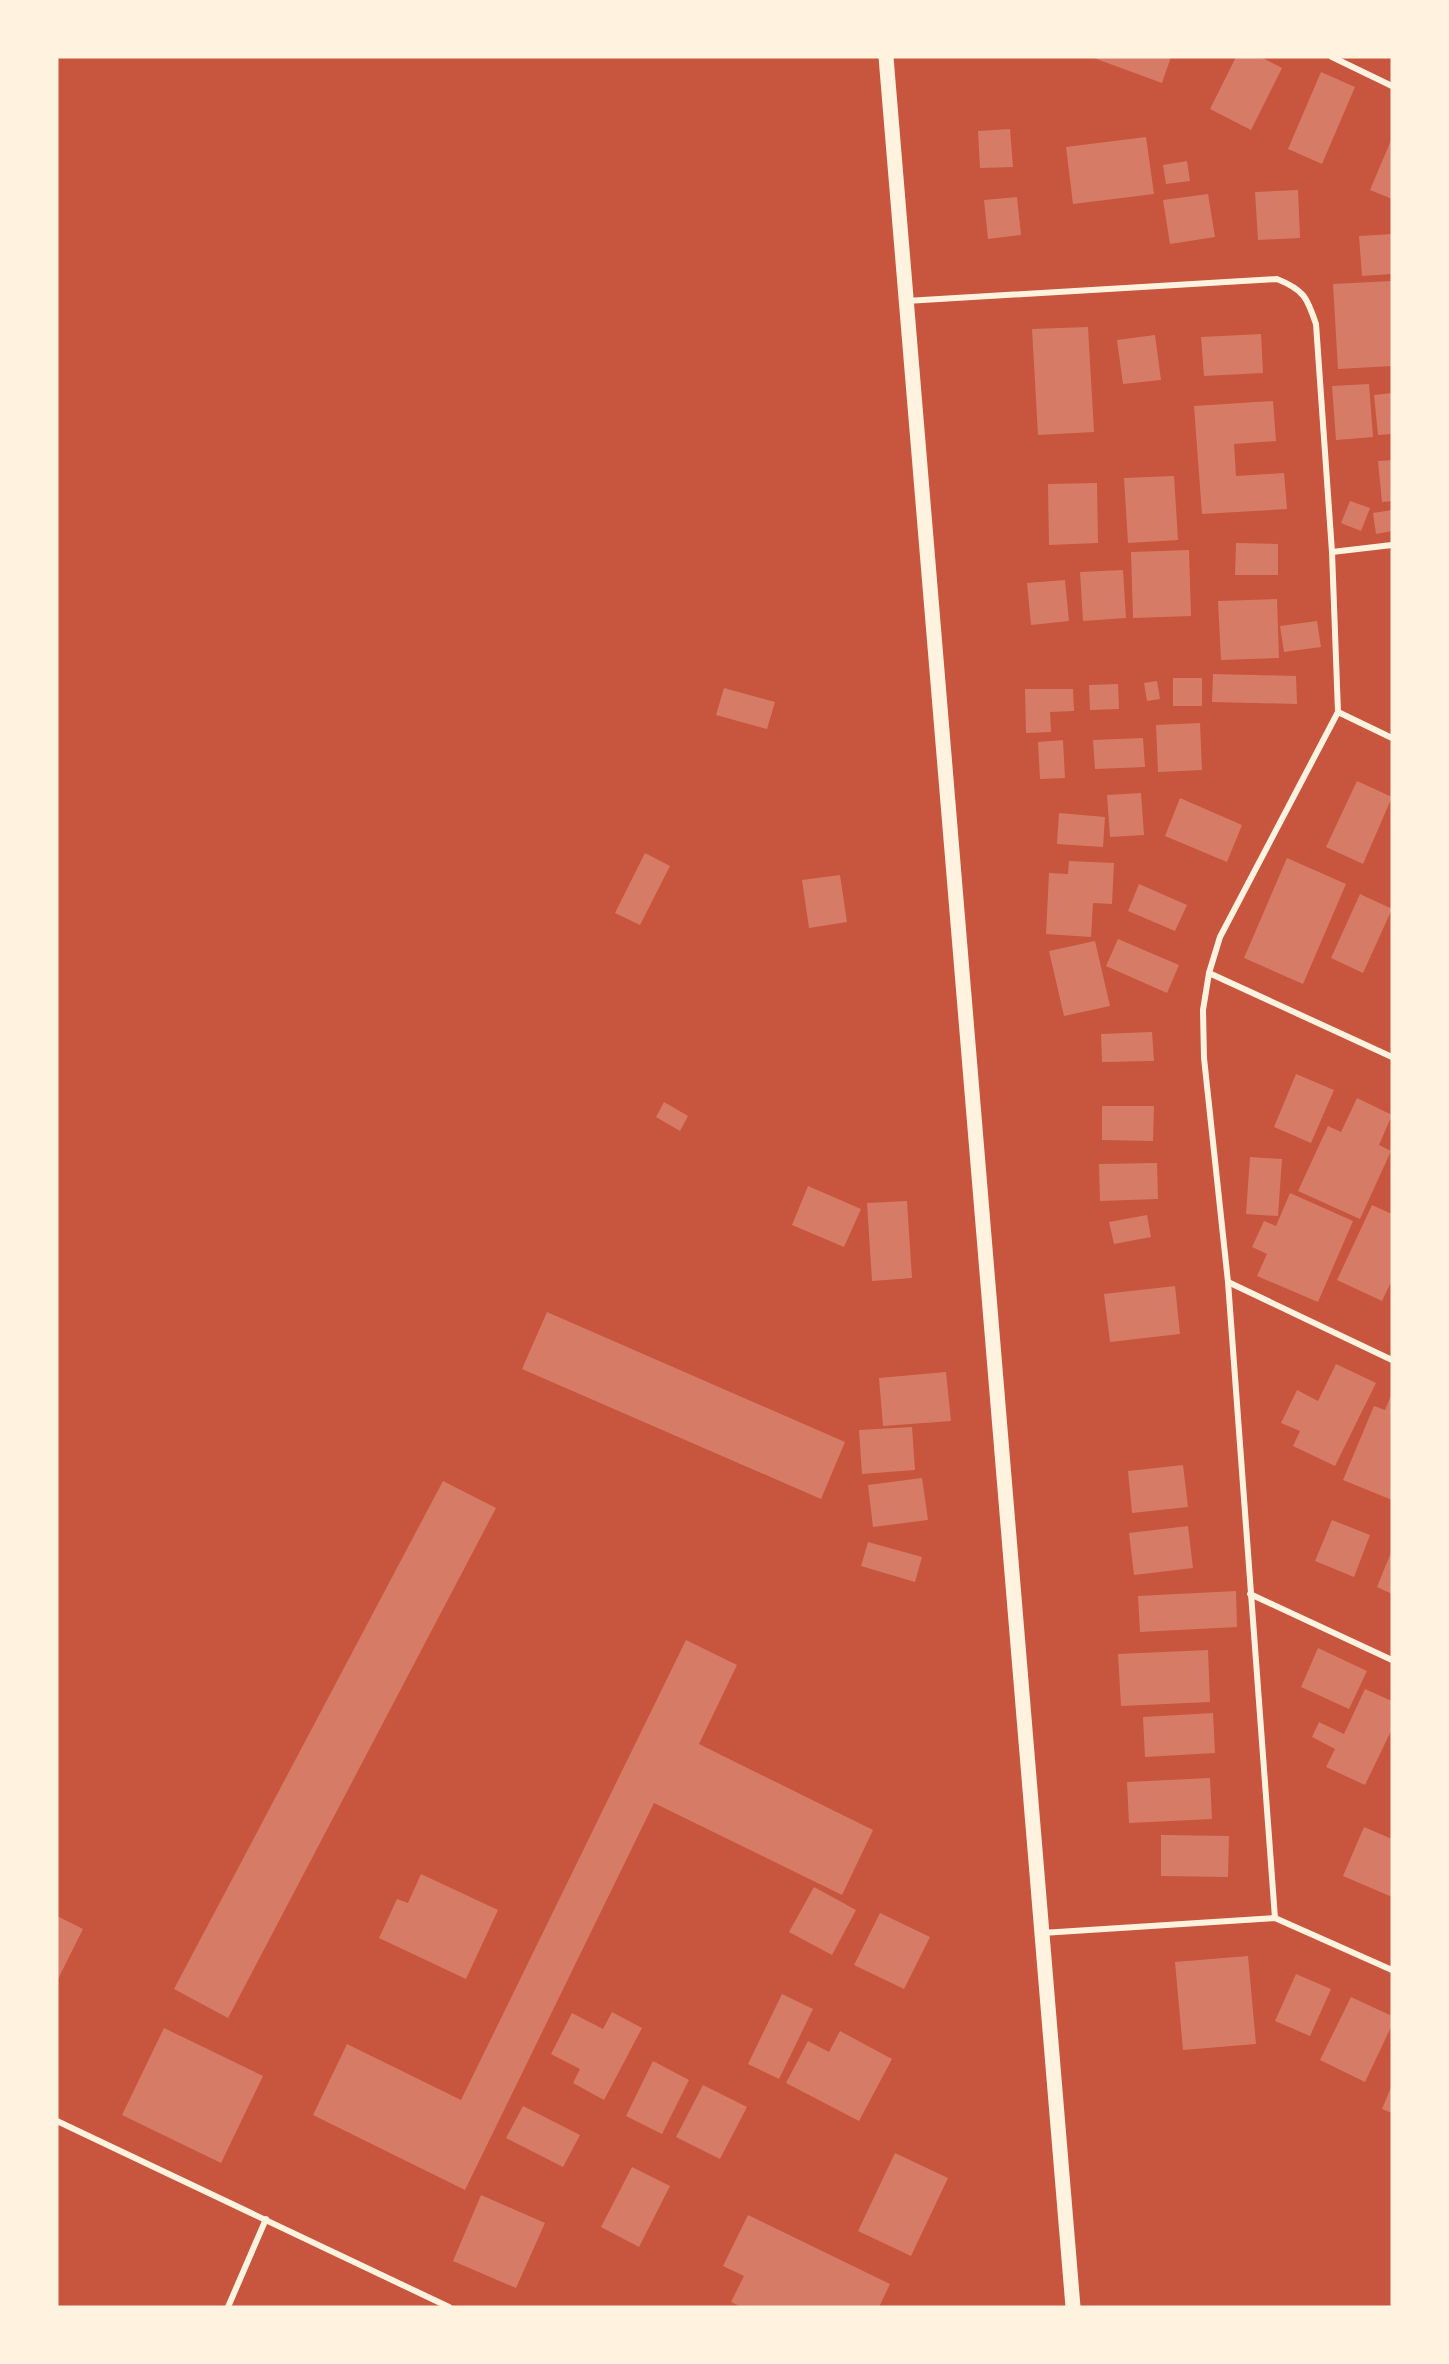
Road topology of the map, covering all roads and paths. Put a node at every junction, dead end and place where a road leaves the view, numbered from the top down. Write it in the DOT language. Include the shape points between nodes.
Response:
graph roads {
  1 [pos="886,57"];
  2 [pos="1332,57"];
  3 [pos="1392,86"];
  4 [pos="905,301"];
  5 [pos="1392,545"];
  6 [pos="1332,552"];
  7 [pos="1338,712"];
  8 [pos="1392,738"];
  9 [pos="1209,973"];
  10 [pos="1392,1057"];
  11 [pos="1228,1282"];
  12 [pos="1392,1360"];
  13 [pos="1251,1593"];
  14 [pos="1392,1660"];
  15 [pos="1275,1917"];
  16 [pos="1041,1933"];
  17 [pos="1392,1970"];
  18 [pos="57,2121"];
  19 [pos="266,2219"];
  20 [pos="228,2307"];
  21 [pos="449,2307"];
  22 [pos="1072,2307"];
  1 -- 4 [label="main road"];
  2 -- 3 [label="street"];
  4 -- 6 [label="street" via="1253,279 1277,279 1296,286 1309,303 1316,324"];
  4 -- 16 [label="main road"];
  5 -- 6 [label="street"];
  6 -- 7 [label="street"];
  7 -- 8 [label="street"];
  7 -- 9 [label="street" via="1234,906"];
  9 -- 10 [label="street"];
  9 -- 11 [label="street" via="1203,1010 1204,1058"];
  11 -- 12 [label="street"];
  11 -- 13 [label="street"];
  13 -- 14 [label="street"];
  13 -- 15 [label="street"];
  15 -- 16 [label="street"];
  15 -- 17 [label="street"];
  16 -- 22 [label="main road"];
  18 -- 19 [label="street"];
  19 -- 20 [label="street"];
  19 -- 21 [label="street"];
}
